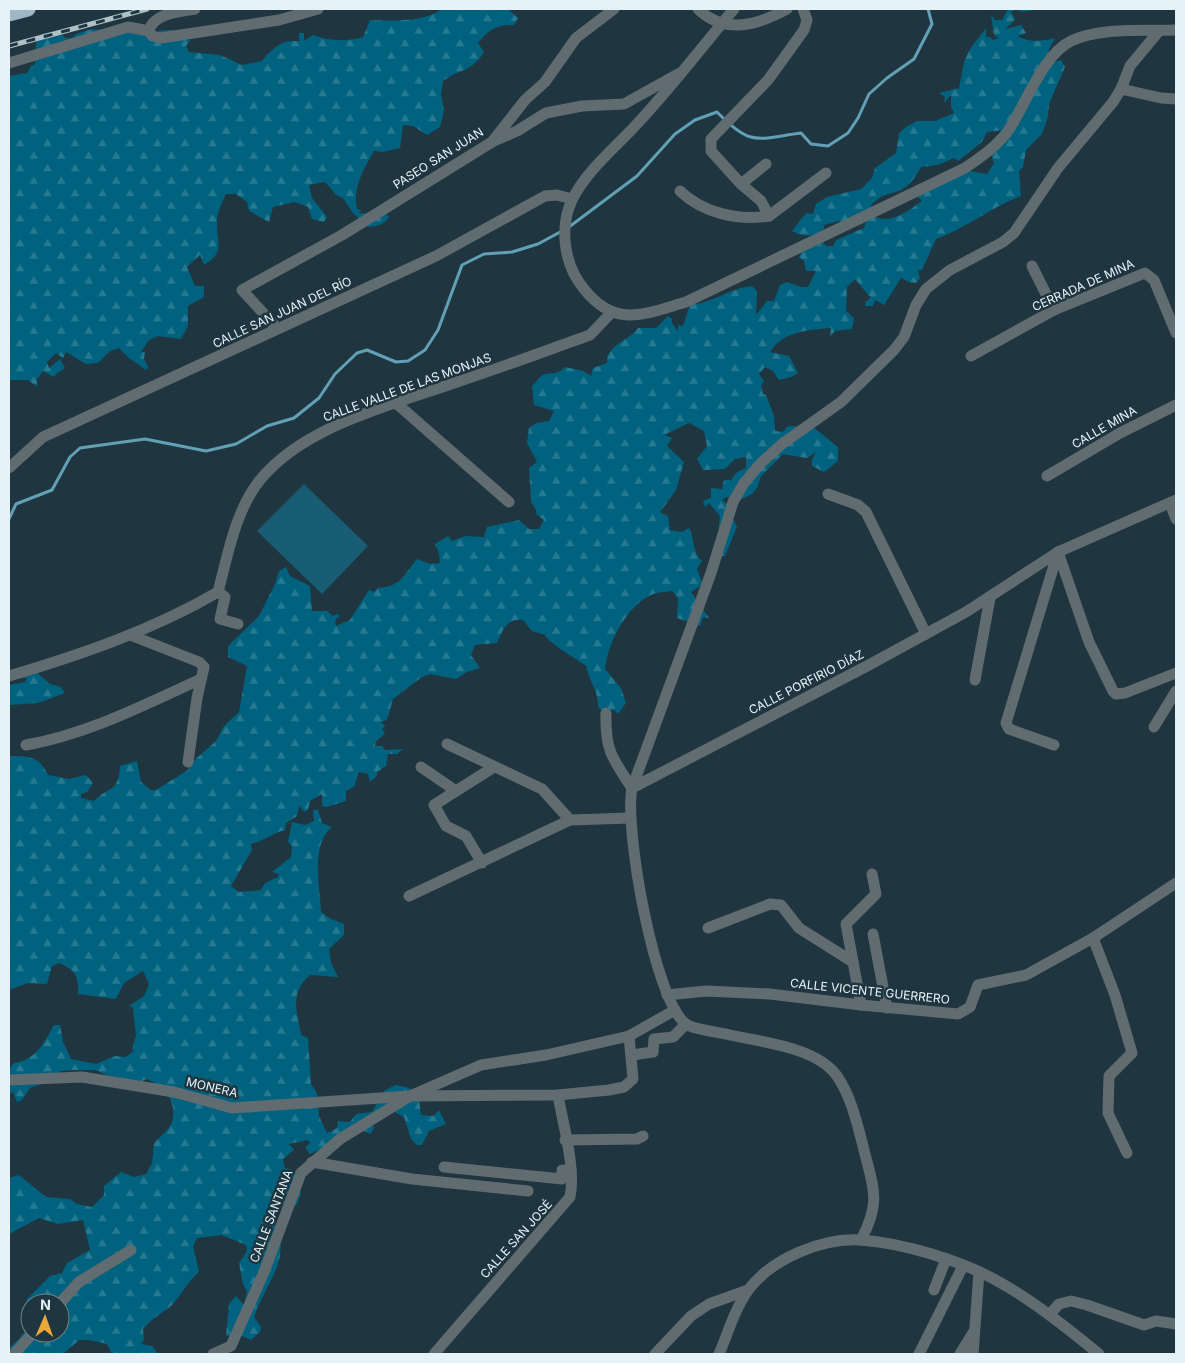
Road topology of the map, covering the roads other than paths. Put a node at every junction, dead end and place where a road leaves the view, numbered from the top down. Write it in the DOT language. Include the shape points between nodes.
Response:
graph roads {
  1 [pos="28,9"];
  2 [pos="195,9"];
  3 [pos="318,9"];
  4 [pos="614,9"];
  5 [pos="698,9"];
  6 [pos="734,9"];
  7 [pos="787,9"];
  8 [pos="803,9"];
  9 [pos="9,14"];
  10 [pos="722,23"];
  11 [pos="1176,30"];
  12 [pos="149,31"];
  13 [pos="1160,31"];
  14 [pos="9,63"];
  15 [pos="686,70"];
  16 [pos="1121,90"];
  17 [pos="1176,98"];
  18 [pos="492,142"];
  19 [pos="766,164"];
  20 [pos="826,174"];
  21 [pos="741,184"];
  22 [pos="680,191"];
  23 [pos="572,199"];
  24 [pos="769,216"];
  25 [pos="1032,266"];
  26 [pos="1054,310"];
  27 [pos="612,312"];
  28 [pos="277,328"];
  29 [pos="1176,333"];
  30 [pos="970,356"];
  31 [pos="396,403"];
  32 [pos="1176,405"];
  33 [pos="9,468"];
  34 [pos="1046,476"];
  35 [pos="828,494"];
  36 [pos="509,502"];
  37 [pos="1173,502"];
  38 [pos="1176,519"];
  39 [pos="1058,552"];
  40 [pos="218,592"];
  41 [pos="990,598"];
  42 [pos="238,624"];
  43 [pos="926,634"];
  44 [pos="130,635"];
  45 [pos="1176,673"];
  46 [pos="9,676"];
  47 [pos="201,679"];
  48 [pos="975,680"];
  49 [pos="1176,691"];
  50 [pos="606,713"];
  51 [pos="1154,727"];
  52 [pos="447,744"];
  53 [pos="26,745"];
  54 [pos="1054,745"];
  55 [pos="188,762"];
  56 [pos="421,767"];
  57 [pos="494,767"];
  58 [pos="632,788"];
  59 [pos="456,791"];
  60 [pos="630,818"];
  61 [pos="570,820"];
  62 [pos="482,863"];
  63 [pos="872,874"];
  64 [pos="1176,883"];
  65 [pos="409,896"];
  66 [pos="708,928"];
  67 [pos="873,934"];
  68 [pos="1093,938"];
  69 [pos="853,962"];
  70 [pos="667,994"];
  71 [pos="861,1005"];
  72 [pos="887,1008"];
  73 [pos="675,1010"];
  74 [pos="686,1024"];
  75 [pos="629,1036"];
  76 [pos="632,1055"];
  77 [pos="9,1080"];
  78 [pos="558,1095"];
  79 [pos="410,1096"];
  80 [pos="643,1136"];
  81 [pos="565,1140"];
  82 [pos="1127,1153"];
  83 [pos="312,1162"];
  84 [pos="444,1167"];
  85 [pos="571,1171"];
  86 [pos="528,1191"];
  87 [pos="861,1240"];
  88 [pos="131,1250"];
  89 [pos="946,1259"];
  90 [pos="964,1266"];
  91 [pos="979,1272"];
  92 [pos="748,1290"];
  93 [pos="934,1290"];
  94 [pos="69,1293"];
  95 [pos="1050,1314"];
  96 [pos="1176,1324"];
  97 [pos="974,1332"];
  98 [pos="723,1352"];
  99 [pos="213,1354"];
  100 [pos="434,1354"];
  101 [pos="656,1354"];
  102 [pos="919,1354"];
  103 [pos="960,1354"];
  104 [pos="972,1354"];
  105 [pos="1099,1354"];
  1 -- 9 [label="highway"];
  2 -- 12 [label="street" via="167,15 153,23"];
  3 -- 12 [label="street" via="279,20 161,38 152,36"];
  4 -- 18 [label="street, PASEO SAN JUAN" via="576,38 545,82 525,100"];
  5 -- 10 [label="street"];
  6 -- 10 [label="street"];
  7 -- 10 [label="street" via="751,25"];
  8 -- 21 [label="street" via="807,20 804,30 768,80 711,139 711,151"];
  10 -- 15 [label="street"];
  11 -- 13 [label="street"];
  12 -- 14 [label="street" via="128,27"];
  13 -- 16 [label="street" via="1130,66"];
  13 -- 27 [label="street" via="1113,32 1069,42 1055,53 1007,132 988,152 965,168 686,302 646,314 626,316"];
  15 -- 18 [label="street" via="624,104 582,106 546,113"];
  15 -- 23 [label="street" via="604,159"];
  16 -- 17 [label="street"];
  16 -- 58 [label="street" via="1058,168 1014,233 950,270 926,289 904,337 894,350 841,402 782,444 744,483 734,502"];
  18 -- 28 [label="street, PASEO SAN JUAN" via="342,235 242,290"];
  19 -- 21 [label="street"];
  20 -- 24 [label="street"];
  21 -- 24 [label="street" via="761,201"];
  22 -- 24 [label="street" via="703,208 754,218"];
  23 -- 27 [label="street" via="565,222 569,264 576,280 589,296"];
  23 -- 28 [label="street, CALLE SAN JUAN DEL RÍO" via="557,194 545,196 436,256"];
  25 -- 26 [label="street"];
  26 -- 29 [label="street, CERRADA DE MINA" via="1145,273 1154,280"];
  26 -- 30 [label="street, CERRADA DE MINA"];
  27 -- 31 [label="street, CALLE VALLE DE LAS MONJAS" via="590,335"];
  28 -- 33 [label="street, CALLE SAN JUAN DEL RÍO" via="44,437"];
  31 -- 36 [label="street"];
  31 -- 40 [label="street, CALLE VALLE DE LAS MONJAS" via="323,432 272,467 259,482 240,516"];
  32 -- 34 [label="street, CALLE MINA"];
  35 -- 43 [label="street" via="858,505 866,512"];
  37 -- 38 [label="street"];
  37 -- 39 [label="street, CALLE PORFIRIO DÍAZ"];
  39 -- 41 [label="street, CALLE PORFIRIO DÍAZ"];
  39 -- 45 [label="street" via="1089,642 1113,692 1125,693"];
  39 -- 54 [label="street" via="1006,723 1008,729"];
  40 -- 42 [label="street" via="225,596 220,619"];
  40 -- 44 [label="street" via="175,616"];
  41 -- 43 [label="street, CALLE PORFIRIO DÍAZ"];
  41 -- 48 [label="street"];
  43 -- 58 [label="street, CALLE PORFIRIO DÍAZ"];
  44 -- 46 [label="street"];
  44 -- 47 [label="street" via="199,662 204,667"];
  47 -- 53 [label="street" via="107,722 47,742"];
  47 -- 55 [label="street"];
  49 -- 51 [label="street"];
  50 -- 58 [label="street" via="605,739"];
  52 -- 57 [label="street"];
  56 -- 59 [label="street"];
  57 -- 59 [label="street"];
  57 -- 61 [label="street" via="542,788"];
  58 -- 60 [label="street"];
  59 -- 62 [label="street" via="434,805 446,826 466,836"];
  60 -- 61 [label="street"];
  60 -- 70 [label="street" via="651,943"];
  61 -- 62 [label="street"];
  62 -- 65 [label="street"];
  63 -- 69 [label="street" via="876,894 846,924"];
  64 -- 68 [label="street, CALLE VICENTE GUERRERO"];
  66 -- 69 [label="street" via="770,904 781,905 799,928"];
  67 -- 72 [label="street"];
  68 -- 72 [label="street, CALLE VICENTE GUERRERO" via="1026,975 978,985 970,1007 958,1014"];
  68 -- 82 [label="street" via="1115,995 1132,1053 1110,1076 1108,1114"];
  69 -- 71 [label="street"];
  70 -- 71 [label="street, CALLE VICENTE GUERRERO" via="706,991 770,994"];
  70 -- 73 [label="street"];
  71 -- 72 [label="street, CALLE VICENTE GUERRERO"];
  73 -- 74 [label="street"];
  73 -- 75 [label="street"];
  74 -- 76 [label="street" via="673,1037 654,1039 653,1052"];
  74 -- 87 [label="street" via="792,1049 810,1056 837,1076 857,1120 876,1200"];
  75 -- 76 [label="street"];
  75 -- 79 [label="street" via="546,1056 481,1065"];
  76 -- 78 [label="street, MONERA" via="633,1079 624,1087"];
  77 -- 79 [label="street, MONERA" via="82,1077 174,1092 232,1108"];
  78 -- 79 [label="street, MONERA"];
  78 -- 81 [label="street, CALLE SAN JOSÉ"];
  79 -- 83 [label="street, CALLE SANTANA" via="340,1140"];
  80 -- 81 [label="street" via="637,1139"];
  81 -- 85 [label="street, CALLE SAN JOSÉ"];
  83 -- 86 [label="street" via="412,1179"];
  83 -- 99 [label="street, CALLE SANTANA" via="301,1173 264,1272 231,1346"];
  84 -- 85 [label="street" via="562,1179 562,1170"];
  85 -- 100 [label="street, CALLE SAN JOSÉ" via="570,1197 565,1205"];
  87 -- 89 [label="street"];
  87 -- 92 [label="street" via="817,1246 795,1255 771,1269"];
  88 -- 94 [label="street" via="79,1282"];
  89 -- 90 [label="street"];
  89 -- 93 [label="street"];
  90 -- 91 [label="street"];
  90 -- 102 [label="street"];
  91 -- 95 [label="street"];
  91 -- 97 [label="street"];
  92 -- 98 [label="street"];
  92 -- 101 [label="street" via="709,1304 691,1316"];
  95 -- 96 [label="street" via="1059,1304 1071,1302 1144,1325 1156,1322"];
  95 -- 105 [label="street"];
  97 -- 103 [label="street"];
  97 -- 104 [label="street"];
}
